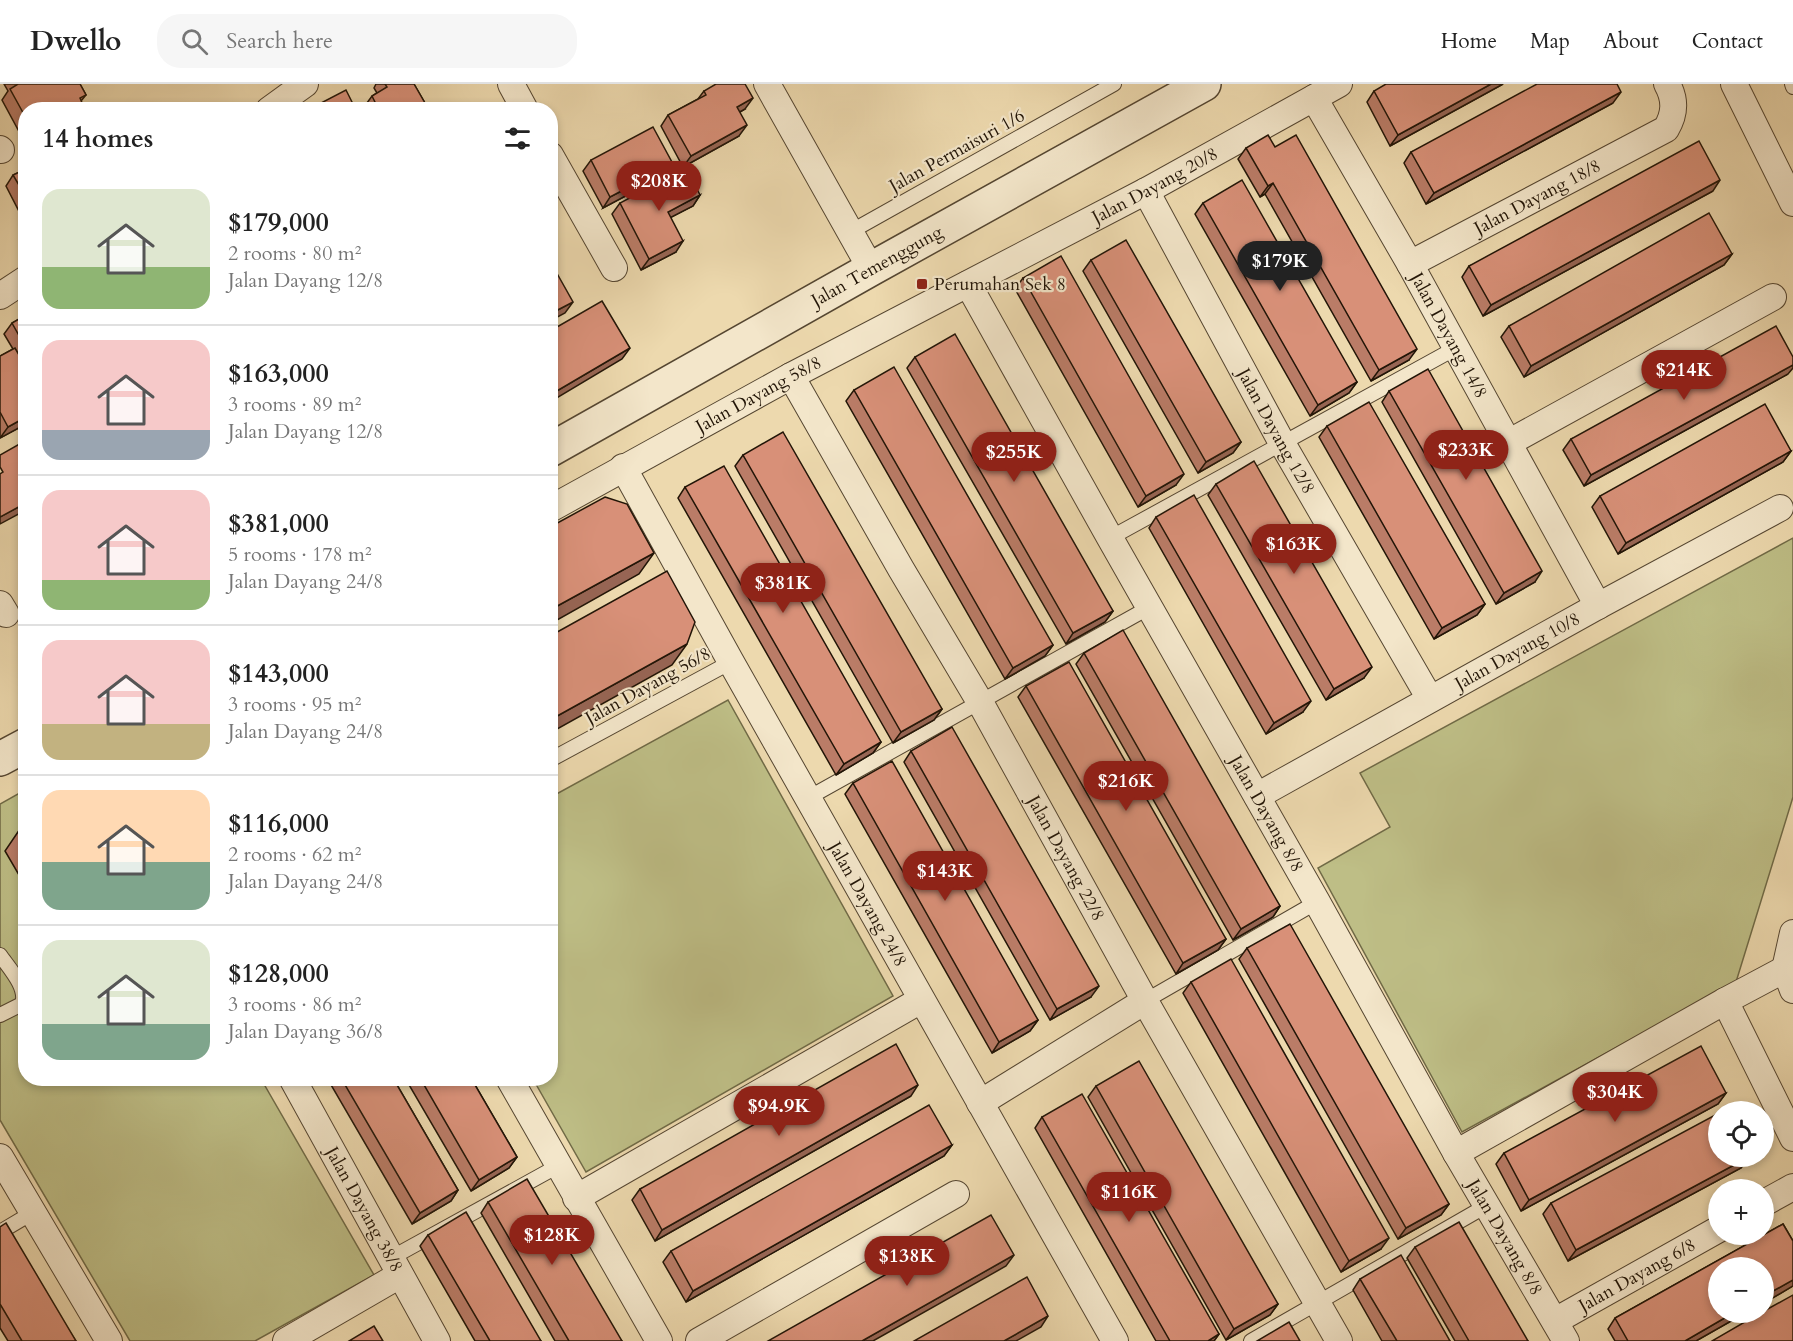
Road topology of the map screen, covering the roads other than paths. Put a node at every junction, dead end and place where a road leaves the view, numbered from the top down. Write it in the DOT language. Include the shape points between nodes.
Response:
graph roads {
  1 [pos="305,84"];
  2 [pos="511,84"];
  3 [pos="767,84"];
  4 [pos="1114,84"];
  5 [pos="1204,84"];
  6 [pos="1339,84"];
  7 [pos="1667,84"];
  8 [pos="1734,84"];
  9 [pos="1314,98"];
  10 [pos="280,102"];
  11 [pos="521,102"];
  12 [pos="558,169"];
  13 [pos="1789,186"];
  14 [pos="1146,191"];
  15 [pos="850,232"];
  16 [pos="1410,264"];
  17 [pos="614,268"];
  18 [pos="871,269"];
  19 [pos="18,284"];
  20 [pos="968,284"];
  21 [pos="0,296"];
  22 [pos="1773,297"];
  23 [pos="1456,348"];
  24 [pos="791,376"];
  25 [pos="1282,442"];
  26 [pos="1508,443"];
  27 [pos="558,445"];
  28 [pos="623,467"];
  29 [pos="558,504"];
  30 [pos="1780,508"];
  31 [pos="1110,538"];
  32 [pos="1598,606"];
  33 [pos="1150,607"];
  34 [pos="731,662"];
  35 [pos="1430,699"];
  36 [pos="980,702"];
  37 [pos="18,749"];
  38 [pos="558,756"];
  39 [pos="0,759"];
  40 [pos="1257,796"];
  41 [pos="808,798"];
  42 [pos="1317,902"];
  43 [pos="1793,933"];
  44 [pos="0,955"];
  45 [pos="1789,979"];
  46 [pos="18,982"];
  47 [pos="921,1000"];
  48 [pos="1145,1001"];
  49 [pos="1725,1001"];
  50 [pos="18,1006"];
  51 [pos="0,1015"];
  52 [pos="296,1086"];
  53 [pos="513,1086"];
  54 [pos="980,1103"];
  55 [pos="1793,1138"];
  56 [pos="1456,1153"];
  57 [pos="0,1157"];
  58 [pos="558,1166"];
  59 [pos="1793,1187"];
  60 [pos="956,1194"];
  61 [pos="1774,1197"];
  62 [pos="576,1198"];
  63 [pos="1486,1206"];
  64 [pos="32,1213"];
  65 [pos="0,1232"];
  66 [pos="1708,1236"];
  67 [pos="395,1267"];
  68 [pos="1317,1303"];
  69 [pos="1561,1331"];
  70 [pos="1110,1339"];
  71 [pos="109,1341"];
  72 [pos="286,1341"];
  73 [pos="436,1341"];
  74 [pos="659,1341"];
  75 [pos="699,1341"];
  76 [pos="1251,1341"];
  77 [pos="1339,1341"];
  1 -- 10 [label="street"];
  2 -- 11 [label="street"];
  3 -- 15 [label="street"];
  4 -- 15 [label="lane, Jalan Permaisuri 1/6"];
  5 -- 18 [label="street, Jalan Temenggung"];
  6 -- 9 [label="street, Jalan Dayang 20/8"];
  7 -- 16 [label="street, Jalan Dayang 18/8" via="1672,92 1673,111 1666,129"];
  8 -- 13 [label="street"];
  9 -- 14 [label="street, Jalan Dayang 20/8"];
  9 -- 16 [label="street, Jalan Dayang 14/8"];
  12 -- 17 [label="street"];
  14 -- 20 [label="street, Jalan Dayang 20/8"];
  14 -- 25 [label="street, Jalan Dayang 12/8"];
  15 -- 18 [label="street"];
  16 -- 23 [label="street, Jalan Dayang 14/8"];
  18 -- 27 [label="street, Jalan Temenggung"];
  19 -- 21 [label="street"];
  20 -- 24 [label="street, Jalan Dayang 58/8"];
  20 -- 31 [label="street, Jalan Dayang 8/8"];
  22 -- 26 [label="street"];
  23 -- 25 [label="lane"];
  23 -- 26 [label="street, Jalan Dayang 14/8"];
  24 -- 28 [label="street, Jalan Dayang 58/8"];
  24 -- 36 [label="street, Jalan Dayang 22/8"];
  25 -- 31 [label="lane"];
  25 -- 35 [label="street, Jalan Dayang 12/8"];
  26 -- 32 [label="street, Jalan Dayang 14/8"];
  28 -- 29 [label="street, Jalan Dayang 58/8"];
  28 -- 34 [label="street, Jalan Dayang 24/8"];
  30 -- 32 [label="street, Jalan Dayang 10/8"];
  31 -- 33 [label="street, Jalan Dayang 8/8"];
  32 -- 35 [label="street, Jalan Dayang 10/8"];
  33 -- 36 [label="lane"];
  33 -- 40 [label="street, Jalan Dayang 8/8"];
  34 -- 38 [label="lane, Jalan Dayang 56/8"];
  34 -- 41 [label="street, Jalan Dayang 24/8"];
  35 -- 40 [label="street, Jalan Dayang 10/8"];
  36 -- 41 [label="lane"];
  36 -- 48 [label="street, Jalan Dayang 22/8"];
  37 -- 39 [label="street"];
  40 -- 42 [label="street, Jalan Dayang 8/8"];
  41 -- 47 [label="street, Jalan Dayang 24/8"];
  42 -- 48 [label="lane"];
  42 -- 56 [label="street, Jalan Dayang 8/8"];
  43 -- 45 [label="street"];
  44 -- 46 [label="lane"];
  45 -- 49 [label="street"];
  47 -- 54 [label="street, Jalan Dayang 24/8"];
  47 -- 62 [label="street"];
  48 -- 54 [label="street"];
  48 -- 68 [label="street, Jalan Dayang 22/8"];
  49 -- 55 [label="street"];
  49 -- 56 [label="street"];
  50 -- 51 [label="lane"];
  52 -- 67 [label="street, Jalan Dayang 38/8"];
  53 -- 58 [label="street"];
  54 -- 70 [label="street, Jalan Dayang 24/8"];
  56 -- 63 [label="street, Jalan Dayang 8/8"];
  57 -- 64 [label="street"];
  58 -- 62 [label="street"];
  58 -- 67 [label="lane"];
  59 -- 61 [label="street"];
  60 -- 75 [label="street"];
  62 -- 74 [label="street"];
  63 -- 68 [label="lane"];
  63 -- 69 [label="street, Jalan Dayang 8/8"];
  64 -- 65 [label="lane"];
  64 -- 71 [label="street"];
  66 -- 69 [label="street, Jalan Dayang 6/8"];
  67 -- 72 [label="street"];
  67 -- 73 [label="street, Jalan Dayang 38/8"];
  68 -- 76 [label="lane"];
  68 -- 77 [label="street, Jalan Dayang 22/8"];
}
